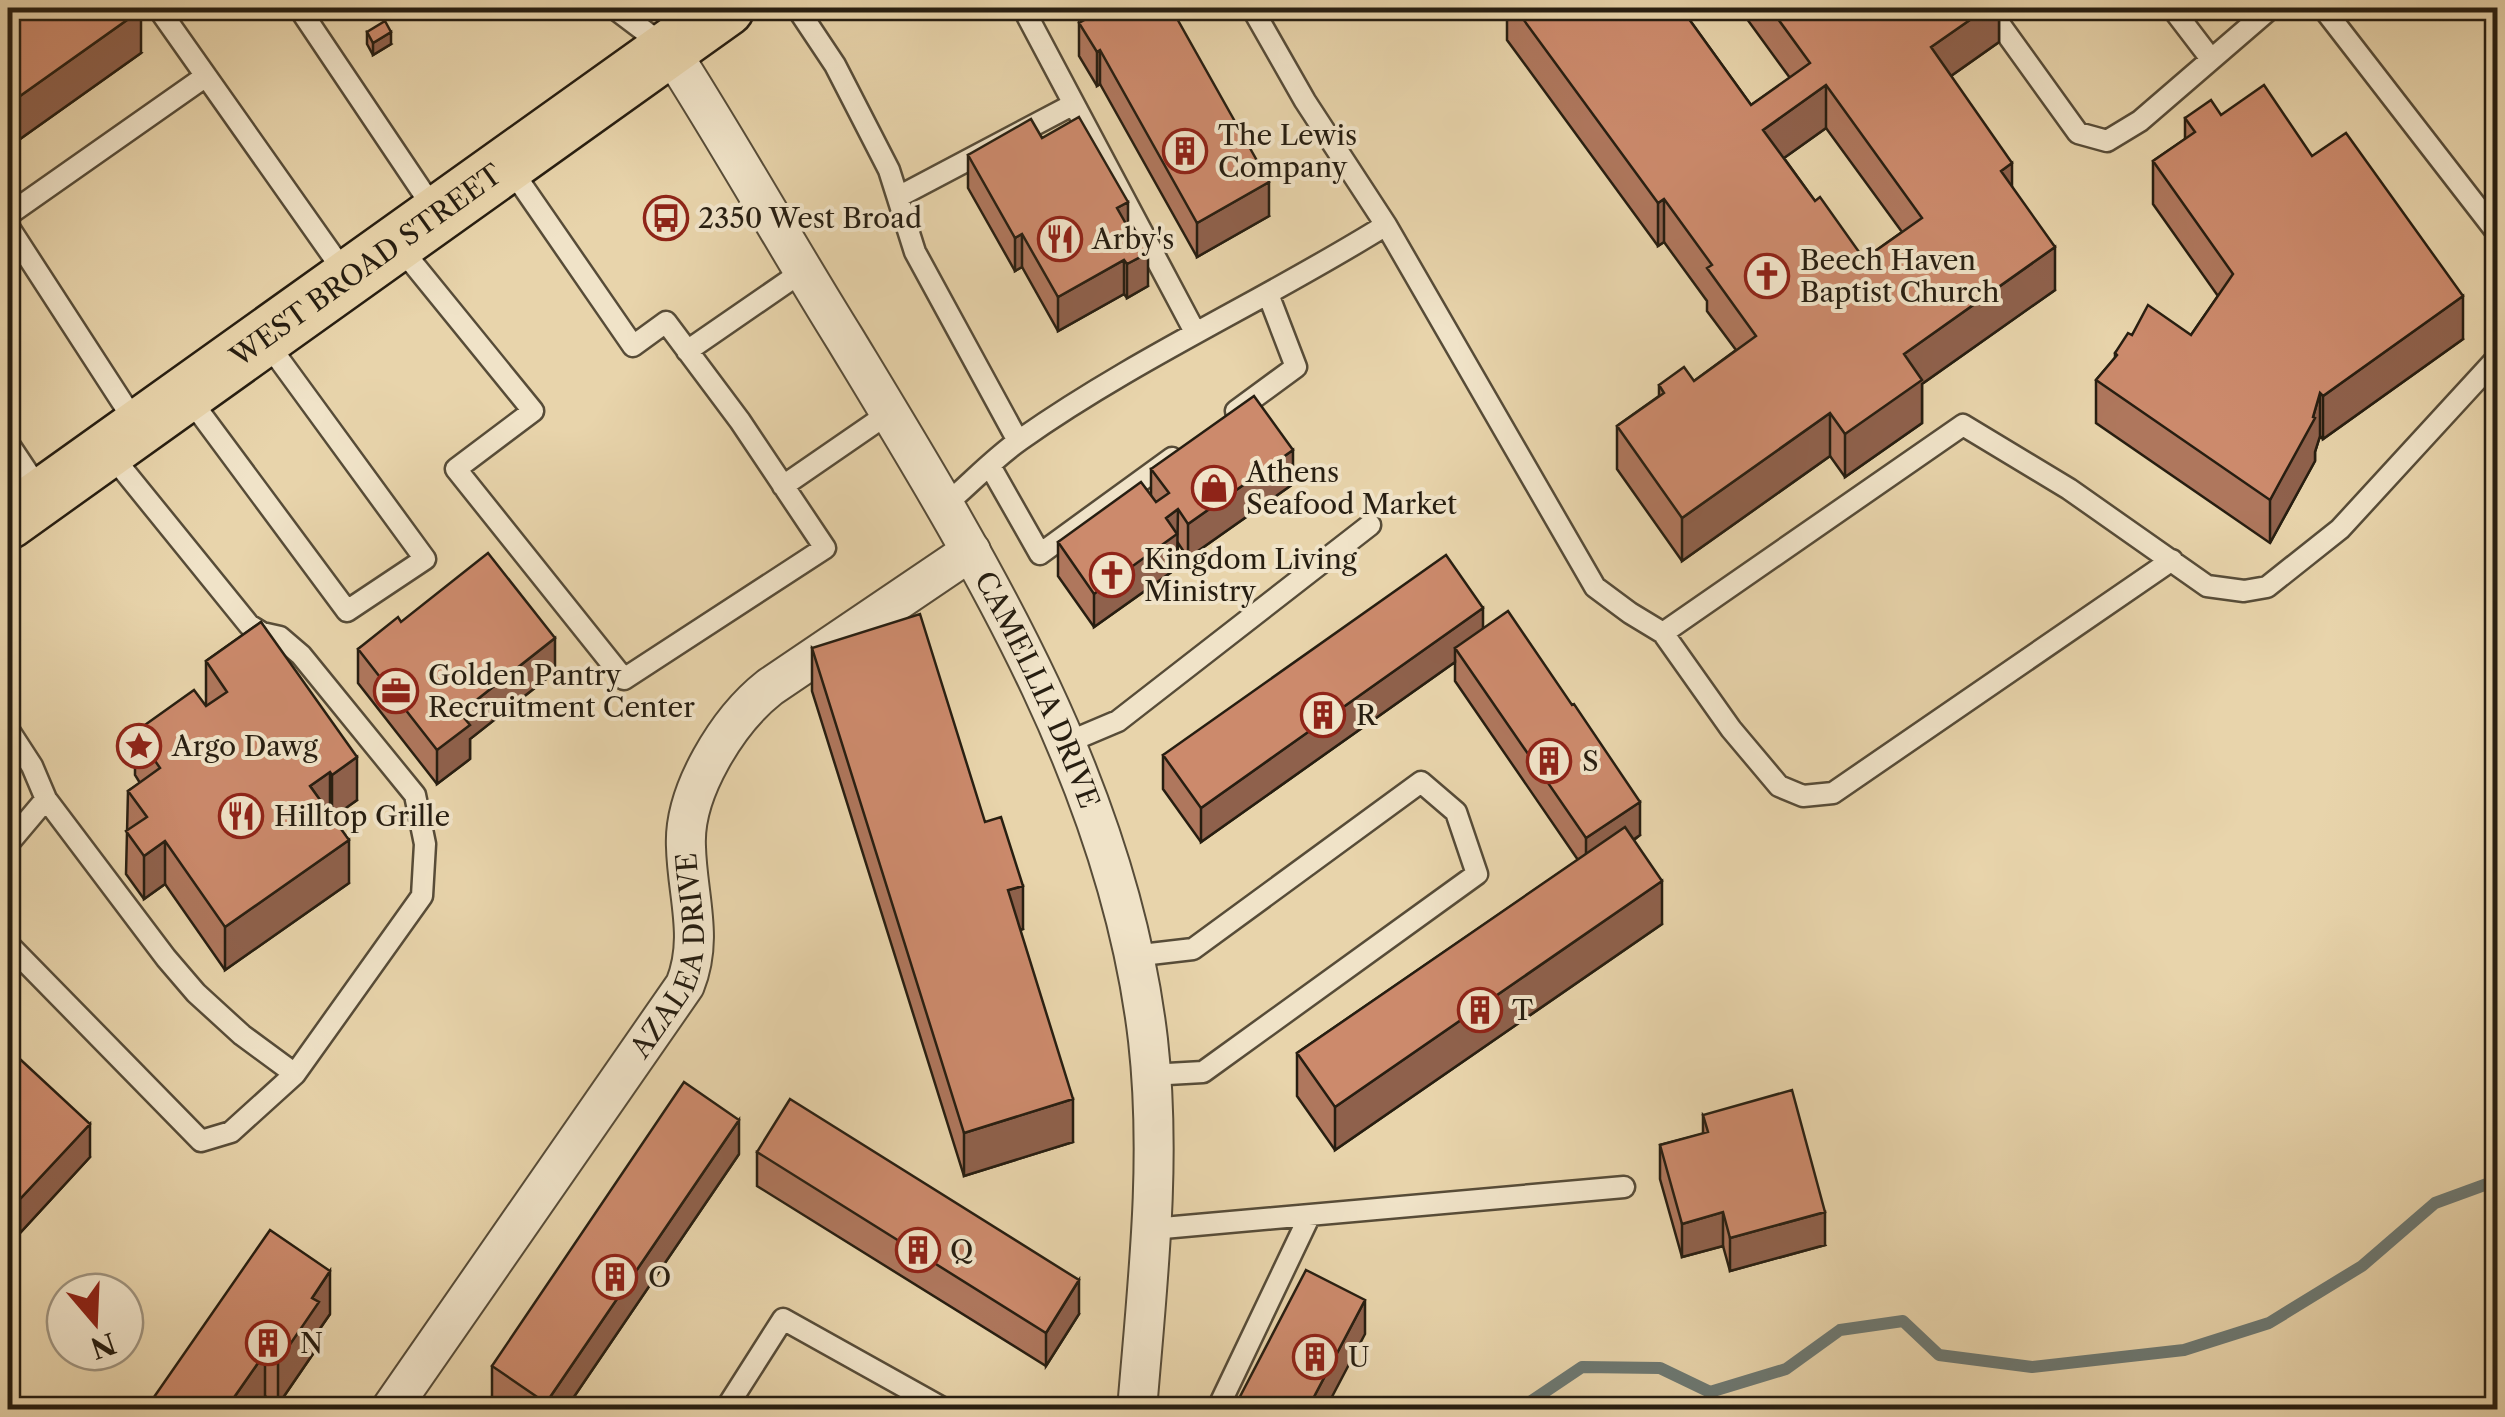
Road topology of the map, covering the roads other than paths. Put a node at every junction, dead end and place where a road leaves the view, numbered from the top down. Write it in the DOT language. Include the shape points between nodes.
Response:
graph roads {
  1 [pos="158,8"];
  2 [pos="614,8"];
  3 [pos="726,8"];
  4 [pos="797,8"];
  5 [pos="1022,8"];
  6 [pos="1252,8"];
  7 [pos="1988,8"];
  8 [pos="2172,8"];
  9 [pos="2271,8"];
  10 [pos="2323,8"];
  11 [pos="309,11"];
  12 [pos="668,49"];
  13 [pos="2211,59"];
  14 [pos="206,76"];
  15 [pos="1074,104"];
  16 [pos="508,164"];
  17 [pos="898,197"];
  18 [pos="8,215"];
  19 [pos="1386,225"];
  20 [pos="8,226"];
  21 [pos="417,228"];
  22 [pos="2498,234"];
  23 [pos="802,271"];
  24 [pos="348,278"];
  25 [pos="1268,294"];
  26 [pos="1195,332"];
  27 [pos="263,338"];
  28 [pos="687,351"];
  29 [pos="2498,357"];
  30 [pos="185,394"];
  31 [pos="889,413"];
  32 [pos="1216,426"];
  33 [pos="123,438"];
  34 [pos="1018,442"];
  35 [pos="8,443"];
  36 [pos="1184,449"];
  37 [pos="990,466"];
  38 [pos="783,486"];
  39 [pos="944,506"];
  40 [pos="26,508"];
  41 [pos="1370,525"];
  42 [pos="971,552"];
  43 [pos="2172,560"];
  44 [pos="1663,632"];
  45 [pos="8,729"];
  46 [pos="1066,743"];
  47 [pos="46,799"];
  48 [pos="8,844"];
  49 [pos="8,944"];
  50 [pos="1133,956"];
  51 [pos="296,1074"];
  52 [pos="1150,1075"];
  53 [pos="1624,1187"];
  54 [pos="1310,1215"];
  55 [pos="1152,1229"];
  56 [pos="390,1410"];
  57 [pos="726,1410"];
  58 [pos="946,1410"];
  59 [pos="1137,1410"];
  60 [pos="1217,1410"];
  1 -- 14 [label="lane"];
  2 -- 12 [label="lane"];
  3 -- 12 [label="main road, WEST BROAD STREET"];
  4 -- 17 [label="lane" via="835,64"];
  5 -- 15 [label="lane"];
  6 -- 19 [label="lane"];
  7 -- 13 [label="lane" via="2078,133 2107,141"];
  8 -- 13 [label="lane"];
  9 -- 13 [label="lane"];
  10 -- 22 [label="lane"];
  11 -- 21 [label="lane"];
  12 -- 16 [label="main road, WEST BROAD STREET"];
  12 -- 23 [label="street, CAMELLIA DRIVE"];
  14 -- 18 [label="lane"];
  14 -- 24 [label="lane"];
  15 -- 17 [label="lane"];
  15 -- 26 [label="lane"];
  16 -- 21 [label="main road, WEST BROAD STREET"];
  16 -- 28 [label="lane" via="633,346 666,322"];
  17 -- 34 [label="lane" via="915,252"];
  19 -- 25 [label="lane"];
  19 -- 44 [label="lane" via="1595,587"];
  20 -- 33 [label="lane"];
  21 -- 24 [label="main road, WEST BROAD STREET"];
  21 -- 38 [label="lane" via="533,411 456,469 624,679 824,548"];
  23 -- 28 [label="lane"];
  23 -- 31 [label="street, CAMELLIA DRIVE"];
  24 -- 27 [label="main road, WEST BROAD STREET"];
  25 -- 26 [label="lane"];
  25 -- 32 [label="lane" via="1296,367"];
  26 -- 34 [label="lane"];
  27 -- 30 [label="main road, WEST BROAD STREET"];
  27 -- 30 [label="lane" via="425,559 346,611"];
  28 -- 38 [label="lane"];
  29 -- 43 [label="lane" via="2340,529 2267,587 2207,586"];
  30 -- 33 [label="main road, WEST BROAD STREET"];
  31 -- 38 [label="lane"];
  31 -- 39 [label="street, CAMELLIA DRIVE"];
  33 -- 40 [label="main road, WEST BROAD STREET"];
  33 -- 51 [label="lane" via="250,625 301,655 415,795 425,844 422,896"];
  34 -- 37 [label="lane"];
  35 -- 40 [label="lane"];
  36 -- 37 [label="lane" via="1040,554"];
  37 -- 39 [label="lane"];
  39 -- 42 [label="street, CAMELLIA DRIVE"];
  41 -- 46 [label="lane" via="1118,721"];
  42 -- 46 [label="street, CAMELLIA DRIVE"];
  42 -- 56 [label="street, AZALEA DRIVE" via="770,687 733,725 692,796 686,824 696,944 685,985"];
  43 -- 44 [label="lane" via="1963,425"];
  43 -- 44 [label="lane" via="1833,793 1803,796 1779,786"];
  45 -- 47 [label="lane"];
  46 -- 50 [label="street, CAMELLIA DRIVE" via="1092,801"];
  47 -- 48 [label="lane"];
  47 -- 51 [label="lane" via="196,994"];
  49 -- 51 [label="lane" via="201,1141 231,1132"];
  50 -- 52 [label="street, CAMELLIA DRIVE"];
  50 -- 52 [label="lane" via="1193,949 1421,782 1456,812 1477,874 1203,1072"];
  52 -- 55 [label="street, CAMELLIA DRIVE"];
  53 -- 54 [label="lane"];
  54 -- 55 [label="lane"];
  54 -- 60 [label="lane"];
  55 -- 59 [label="street, CAMELLIA DRIVE"];
  57 -- 58 [label="lane" via="783,1319"];
}
